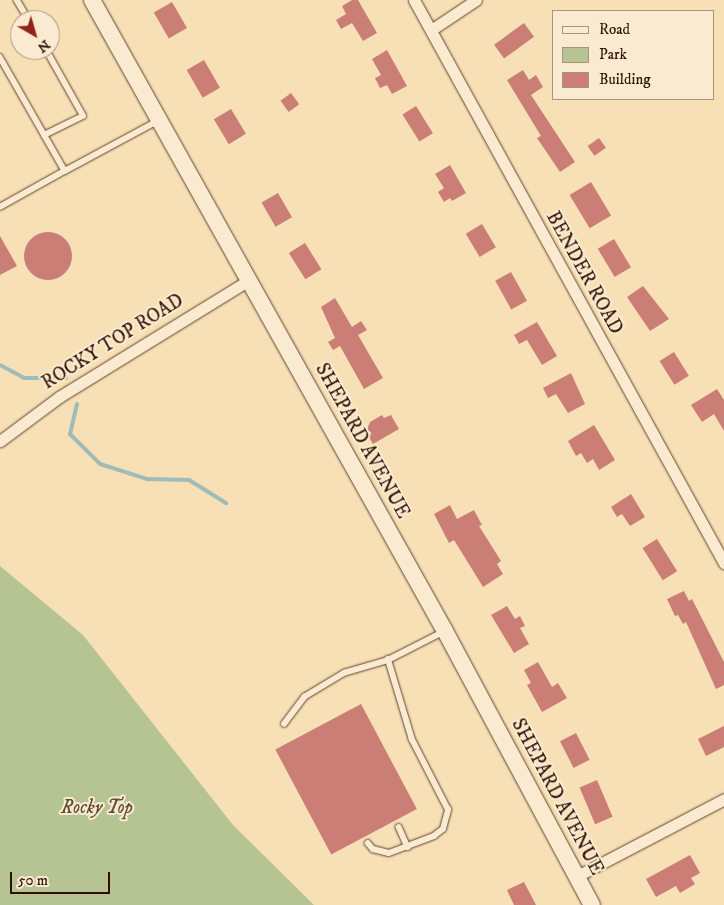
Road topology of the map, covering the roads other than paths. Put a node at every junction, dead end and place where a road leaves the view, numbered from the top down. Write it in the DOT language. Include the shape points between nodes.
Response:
graph roads {
  1 [pos="92,0"];
  2 [pos="414,0"];
  3 [pos="476,0"];
  4 [pos="431,30"];
  5 [pos="0,57"];
  6 [pos="52,60"];
  7 [pos="159,120"];
  8 [pos="44,135"];
  9 [pos="66,170"];
  10 [pos="0,207"];
  11 [pos="249,280"];
  12 [pos="0,441"];
  13 [pos="724,563"];
  14 [pos="445,631"];
  15 [pos="388,660"];
  16 [pos="284,724"];
  17 [pos="724,799"];
  18 [pos="399,827"];
  19 [pos="368,843"];
  20 [pos="408,847"];
  21 [pos="577,876"];
  22 [pos="592,905"];
  1 -- 7 [label="main road, SHEPARD AVENUE"];
  2 -- 4 [label="street, BENDER ROAD"];
  3 -- 4 [label="street"];
  4 -- 13 [label="street, BENDER ROAD"];
  5 -- 8 [label="lane"];
  6 -- 8 [label="lane" via="83,116"];
  7 -- 9 [label="lane"];
  7 -- 11 [label="main road, SHEPARD AVENUE"];
  8 -- 9 [label="lane"];
  9 -- 10 [label="lane"];
  11 -- 12 [label="street, ROCKY TOP ROAD" via="59,397"];
  11 -- 14 [label="main road, SHEPARD AVENUE"];
  14 -- 15 [label="lane"];
  14 -- 21 [label="main road, SHEPARD AVENUE"];
  15 -- 16 [label="lane" via="344,673 304,697"];
  15 -- 20 [label="lane" via="412,740 448,810 443,829"];
  17 -- 21 [label="street"];
  18 -- 20 [label="lane"];
  19 -- 20 [label="lane" via="380,852"];
  21 -- 22 [label="main road, SHEPARD AVENUE"];
}
